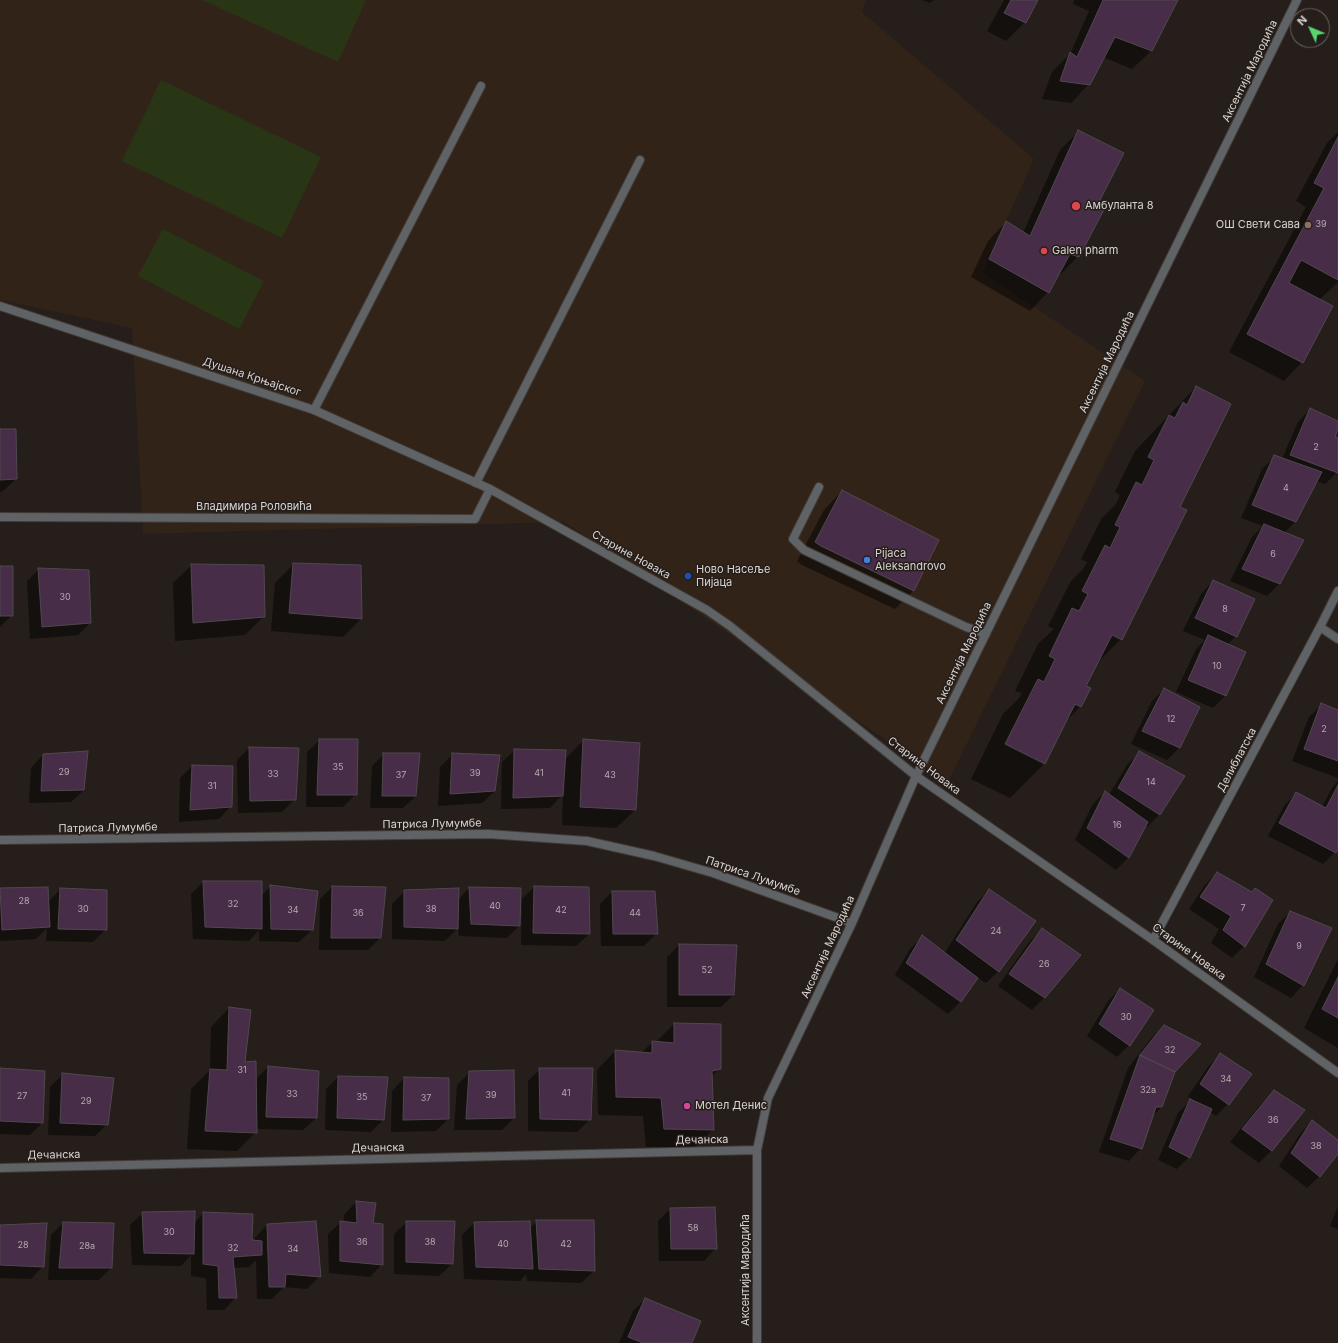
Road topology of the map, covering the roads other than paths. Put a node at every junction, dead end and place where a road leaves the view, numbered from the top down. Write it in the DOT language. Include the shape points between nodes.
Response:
graph roads {
  1 [pos="1297,0"];
  2 [pos="481,86"];
  3 [pos="640,160"];
  4 [pos="0,306"];
  5 [pos="314,410"];
  6 [pos="476,482"];
  7 [pos="819,486"];
  8 [pos="490,489"];
  9 [pos="0,517"];
  10 [pos="1338,591"];
  11 [pos="1320,627"];
  12 [pos="986,634"];
  13 [pos="1338,639"];
  14 [pos="916,776"];
  15 [pos="0,840"];
  16 [pos="852,923"];
  17 [pos="1153,940"];
  18 [pos="1338,1073"];
  19 [pos="757,1150"];
  20 [pos="0,1168"];
  21 [pos="757,1343"];
  1 -- 12 [label="street, Аксентија Мародића"];
  2 -- 5 [label="street"];
  3 -- 6 [label="street"];
  4 -- 5 [label="street, Душана Крњајског"];
  5 -- 6 [label="street, Душана Крњајског"];
  6 -- 8 [label="street, Душана Крњајског"];
  7 -- 12 [label="street" via="793,539 804,550 966,627"];
  8 -- 9 [label="street, Владимира Роловића" via="475,519"];
  8 -- 14 [label="street, Старине Новака" via="707,610"];
  10 -- 11 [label="street, Делиблатска"];
  11 -- 13 [label="street"];
  11 -- 17 [label="street, Делиблатска"];
  12 -- 14 [label="street, Аксентија Мародића"];
  14 -- 16 [label="street, Аксентија Мародића"];
  14 -- 17 [label="street, Старине Новака"];
  15 -- 16 [label="street, Патриса Лумумбе" via="488,834 587,841 713,873"];
  16 -- 19 [label="street, Аксентија Мародића" via="768,1098"];
  17 -- 18 [label="street, Старине Новака"];
  19 -- 20 [label="street, Дечанска"];
  19 -- 21 [label="street, Аксентија Мародића"];
}
